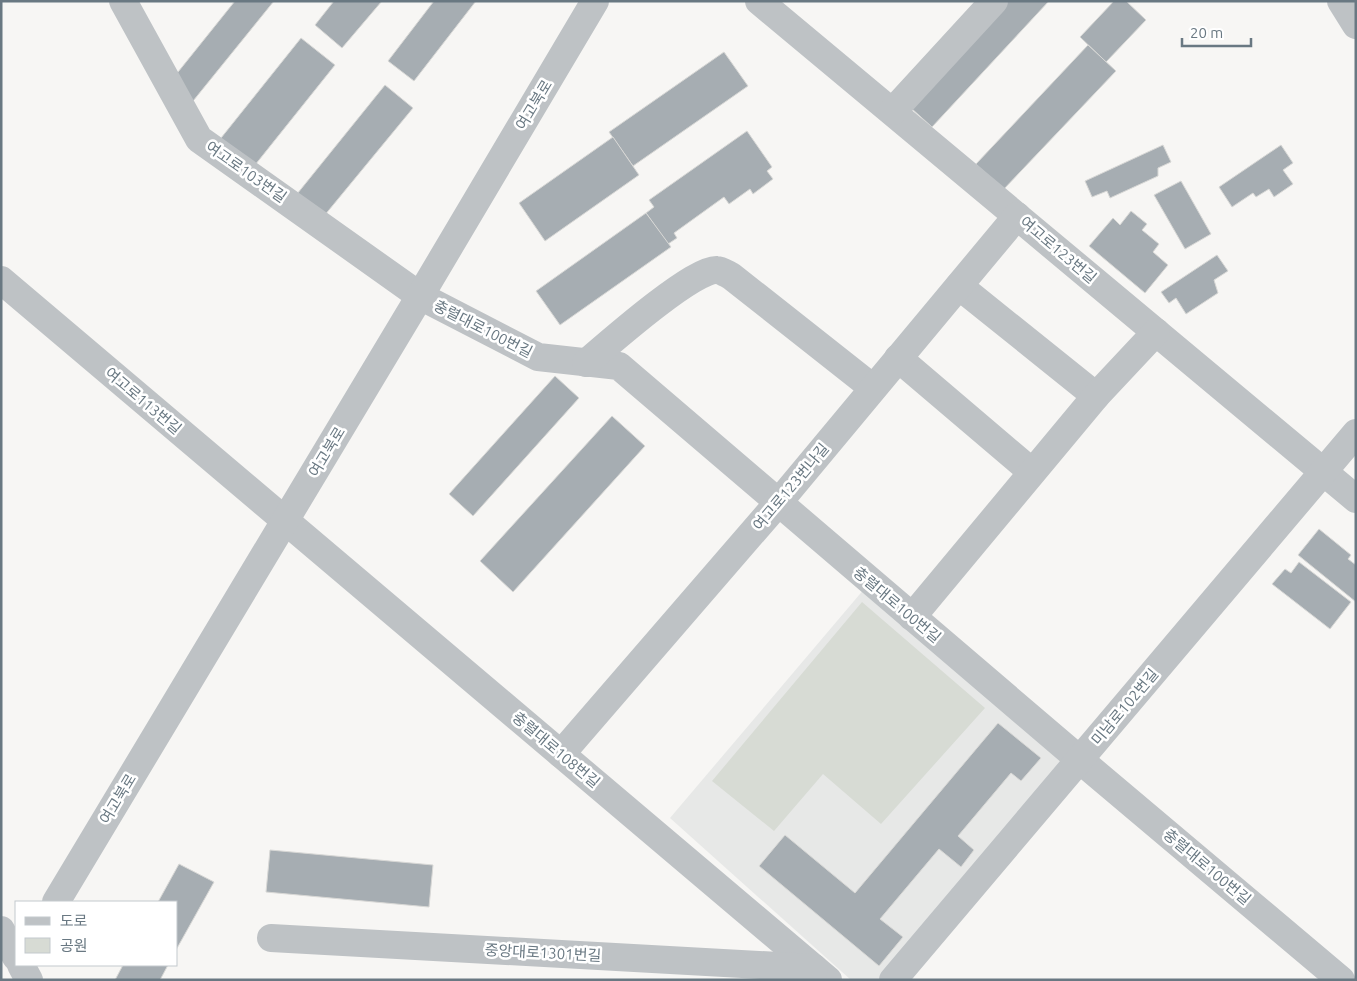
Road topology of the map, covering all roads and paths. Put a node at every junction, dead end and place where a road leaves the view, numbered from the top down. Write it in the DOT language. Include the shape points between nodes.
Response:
graph roads {
  1 [pos="124,1"];
  2 [pos="595,1"];
  3 [pos="759,1"];
  4 [pos="994,1"];
  5 [pos="1342,1"];
  6 [pos="1356,25"];
  7 [pos="893,111"];
  8 [pos="1017,216"];
  9 [pos="1,280"];
  10 [pos="959,286"];
  11 [pos="420,296"];
  12 [pos="1156,332"];
  13 [pos="898,358"];
  14 [pos="586,363"];
  15 [pos="873,388"];
  16 [pos="1096,396"];
  17 [pos="1356,434"];
  18 [pos="1032,472"];
  19 [pos="1323,472"];
  20 [pos="1356,499"];
  21 [pos="778,503"];
  22 [pos="285,521"];
  23 [pos="912,617"];
  24 [pos="561,754"];
  25 [pos="1080,760"];
  26 [pos="57,901"];
  27 [pos="1,930"];
  28 [pos="271,938"];
  29 [pos="15,955"];
  30 [pos="15,966"];
  31 [pos="21,966"];
  32 [pos="1,973"];
  33 [pos="818,976"];
  34 [pos="29,980"];
  35 [pos="893,980"];
  36 [pos="1341,980"];
  1 -- 11 [label="street, 여고로103번길" via="199,139"];
  2 -- 11 [label="street, 여고북로"];
  3 -- 7 [label="street, 여고로123번길"];
  4 -- 7 [label="street"];
  5 -- 6 [label="street"];
  7 -- 8 [label="street, 여고로123번길"];
  8 -- 10 [label="street, 여고로123번나길"];
  8 -- 12 [label="street, 여고로123번길"];
  9 -- 22 [label="street, 여고로113번길"];
  10 -- 13 [label="street, 여고로123번나길"];
  10 -- 16 [label="street"];
  11 -- 14 [label="street, 충렬대로100번길" via="538,358"];
  11 -- 22 [label="street, 여고북로"];
  12 -- 16 [label="street"];
  12 -- 19 [label="street, 여고로123번길"];
  13 -- 15 [label="street, 여고로123번나길"];
  13 -- 18 [label="street"];
  14 -- 15 [label="street" via="646,312 704,272 718,270 731,276"];
  14 -- 21 [label="street, 충렬대로100번길" via="619,366"];
  15 -- 21 [label="street, 여고로123번나길"];
  16 -- 18 [label="street"];
  17 -- 19 [label="street, 미남로102번길"];
  18 -- 23 [label="street"];
  19 -- 20 [label="street, 여고로123번길"];
  19 -- 25 [label="street, 미남로102번길"];
  21 -- 23 [label="street, 충렬대로100번길"];
  21 -- 24 [label="street, 여고로123번나길"];
  22 -- 24 [label="street, 충렬대로108번길"];
  22 -- 26 [label="street, 여고북로"];
  23 -- 25 [label="street, 충렬대로100번길"];
  24 -- 33 [label="street, 충렬대로108번길"];
  25 -- 35 [label="street, 미남로102번길"];
  25 -- 36 [label="street, 충렬대로100번길"];
  27 -- 29 [label="street"];
  28 -- 33 [label="street, 중앙대로1301번길"];
  30 -- 32 [label="street"];
  31 -- 34 [label="street"];
}
